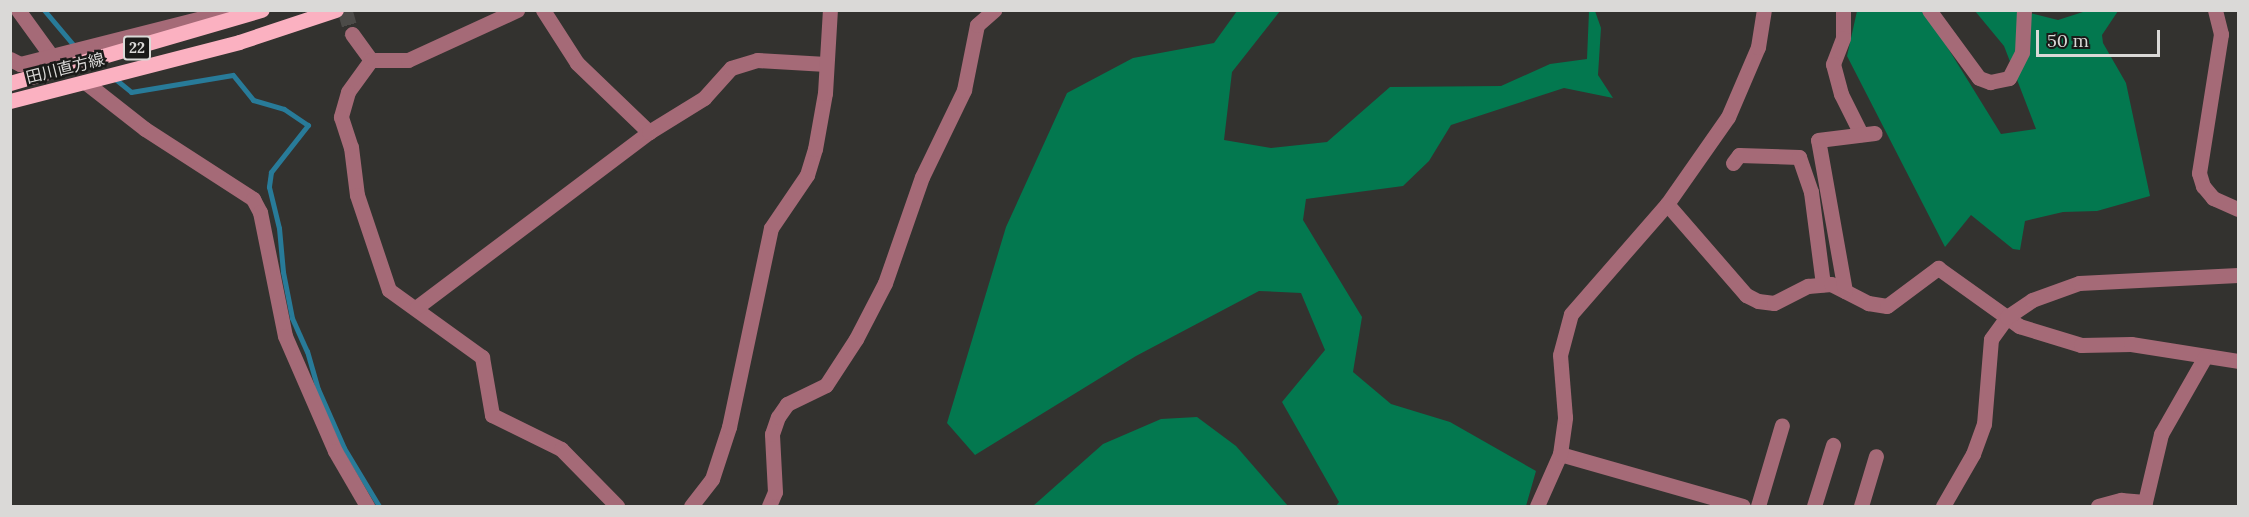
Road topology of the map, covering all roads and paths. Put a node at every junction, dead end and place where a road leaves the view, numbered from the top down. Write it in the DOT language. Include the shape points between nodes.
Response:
graph roads {
  1 [pos="18,10"];
  2 [pos="262,10"];
  3 [pos="336,10"];
  4 [pos="517,10"];
  5 [pos="830,10"];
  6 [pos="994,10"];
  7 [pos="1764,10"];
  8 [pos="1843,10"];
  9 [pos="1929,10"];
  10 [pos="2024,10"];
  11 [pos="2215,10"];
  12 [pos="232,11"];
  13 [pos="544,12"];
  14 [pos="352,34"];
  15 [pos="52,57"];
  16 [pos="10,59"];
  17 [pos="371,60"];
  18 [pos="826,64"];
  19 [pos="85,82"];
  20 [pos="10,83"];
  21 [pos="10,100"];
  22 [pos="649,132"];
  23 [pos="1733,163"];
  24 [pos="1667,204"];
  25 [pos="2238,209"];
  26 [pos="2238,275"];
  27 [pos="1823,284"];
  28 [pos="1845,291"];
  29 [pos="417,307"];
  30 [pos="2007,317"];
  31 [pos="2205,357"];
  32 [pos="2238,361"];
  33 [pos="1782,425"];
  34 [pos="1833,445"];
  35 [pos="1560,454"];
  36 [pos="1876,456"];
  37 [pos="2145,504"];
  38 [pos="367,507"];
  39 [pos="616,507"];
  40 [pos="691,507"];
  41 [pos="769,507"];
  42 [pos="1537,507"];
  43 [pos="1743,507"];
  44 [pos="1758,507"];
  45 [pos="1814,507"];
  46 [pos="1862,507"];
  47 [pos="1943,507"];
  48 [pos="2098,507"];
  1 -- 15 [label="street"];
  2 -- 20 [label="main road, 田川直方線 / 22"];
  3 -- 19 [label="main road, 田川直方線 / 22" via="238,42"];
  4 -- 17 [label="street" via="408,60"];
  5 -- 18 [label="street"];
  6 -- 41 [label="street" via="977,25 964,90 922,177 885,283 856,339 826,385 788,404 778,417 772,434 775,492"];
  7 -- 24 [label="street" via="1758,47 1728,117"];
  8 -- 28 [label="street" via="1843,38 1833,63 1841,94 1868,133 1818,140"];
  9 -- 10 [label="street" via="1979,78 1990,82 2009,78 2022,52"];
  11 -- 25 [label="street" via="2221,34 2199,173 2213,198"];
  12 -- 15 [label="street"];
  13 -- 22 [label="street" via="577,63"];
  14 -- 17 [label="street"];
  15 -- 16 [label="street" via="20,64"];
  17 -- 29 [label="street" via="348,92 341,117 351,147 357,195 389,290"];
  18 -- 22 [label="street" via="743,62 731,68 704,98"];
  18 -- 40 [label="street" via="823,111 815,149 807,175 771,228 729,428 712,479"];
  19 -- 21 [label="main road, 田川直方線 / 22"];
  19 -- 38 [label="street" via="145,129 253,199 260,212 285,336 334,451"];
  22 -- 29 [label="street"];
  23 -- 27 [label="street" via="1739,155 1799,157 1811,192"];
  24 -- 27 [label="street" via="1746,295 1774,303 1808,286"];
  24 -- 35 [label="street" via="1571,314 1560,355 1565,417"];
  26 -- 30 [label="street" via="2079,283 2032,300"];
  27 -- 28 [label="street"];
  28 -- 30 [label="street" via="1868,303 1887,306 1938,268"];
  29 -- 39 [label="street" via="482,357 492,415 561,449"];
  30 -- 31 [label="street" via="2019,326 2081,345 2131,344"];
  30 -- 47 [label="street" via="1991,339 1984,424 1973,454"];
  31 -- 32 [label="street"];
  31 -- 37 [label="street" via="2161,434"];
  33 -- 44 [label="street"];
  34 -- 45 [label="street"];
  35 -- 42 [label="street"];
  35 -- 43 [label="street"];
  36 -- 46 [label="street"];
  37 -- 48 [label="street" via="2121,500"];
}
